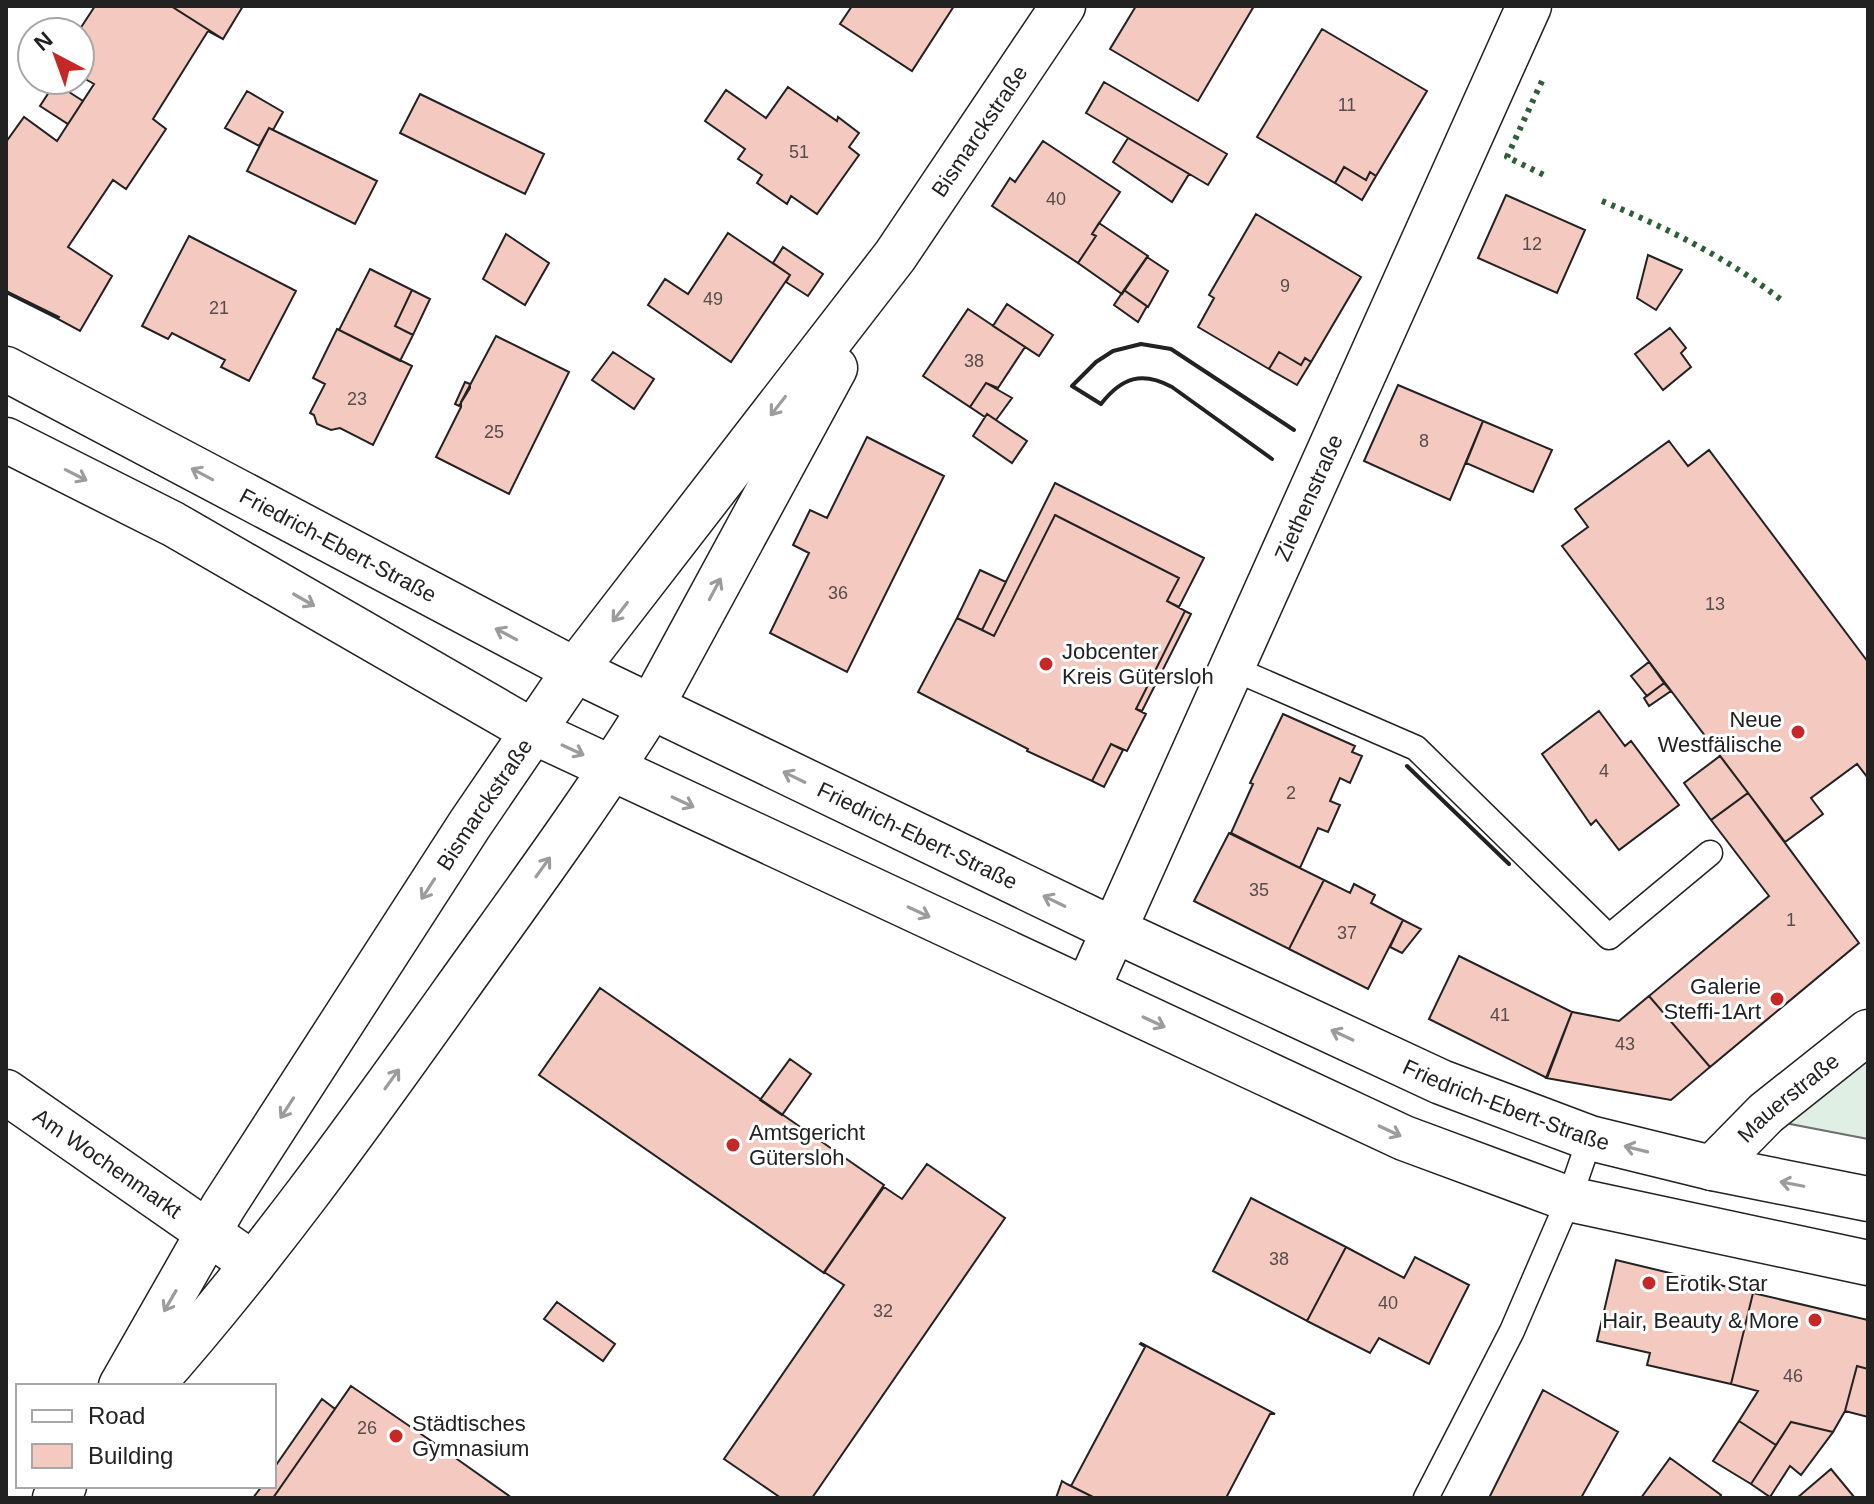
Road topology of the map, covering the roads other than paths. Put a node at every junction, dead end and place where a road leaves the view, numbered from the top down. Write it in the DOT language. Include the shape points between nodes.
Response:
graph roads {
  1 [pos="1063,6"];
  2 [pos="1529,6"];
  3 [pos="895,256"];
  4 [pos="6,369"];
  5 [pos="6,440"];
  6 [pos="1232,668"];
  7 [pos="575,670"];
  8 [pos="651,707"];
  9 [pos="534,732"];
  10 [pos="613,769"];
  11 [pos="1710,853"];
  12 [pos="1114,930"];
  13 [pos="1087,990"];
  14 [pos="1868,1032"];
  15 [pos="6,1092"];
  16 [pos="1590,1138"];
  17 [pos="1712,1168"];
  18 [pos="1569,1199"];
  19 [pos="1868,1199"];
  20 [pos="209,1234"];
  21 [pos="1868,1263"];
  22 [pos="253,1264"];
  23 [pos="122,1384"];
  24 [pos="153,1384"];
  25 [pos="1426,1498"];
  1 -- 3 [label="street, Bismarckstraße"];
  2 -- 6 [label="street, Ziethenstraße"];
  3 -- 7 [label="street, Bismarckstraße, one-way"];
  8 -- 3 [label="street, Bismarckstraße, one-way"];
  7 -- 4 [label="street, Friedrich-Ebert-Straße, one-way"];
  5 -- 9 [label="street, one-way" via="173,524"];
  6 -- 11 [label="lane" via="1416,748 1609,937"];
  6 -- 12 [label="street, Ziethenstraße"];
  7 -- 8 [label="street, Friedrich-Ebert-Straße"];
  7 -- 9 [label="street, Bismarckstraße"];
  8 -- 10 [label="street, Bismarckstraße"];
  12 -- 8 [label="street, Friedrich-Ebert-Straße, one-way"];
  9 -- 10 [label="street, one-way"];
  9 -- 20 [label="street, Bismarckstraße, one-way"];
  10 -- 13 [label="street, one-way"];
  22 -- 10 [label="street, Bismarckstraße, one-way"];
  12 -- 13 [label="street, Ziethenstraße"];
  16 -- 12 [label="street, Friedrich-Ebert-Straße, one-way" via="1441,1082"];
  13 -- 18 [label="street, one-way" via="1404,1138"];
  14 -- 17 [label="street, Mauerstraße" via="1766,1113"];
  15 -- 20 [label="street, Am Wochenmarkt"];
  17 -- 16 [label="street, Friedrich-Ebert-Straße, one-way"];
  16 -- 18 [label="lane"];
  19 -- 17 [label="street, Friedrich-Ebert-Straße, one-way"];
  18 -- 21 [label="street"];
  18 -- 25 [label="lane" via="1512,1331"];
  20 -- 22 [label="street, Am Wochenmarkt"];
  20 -- 23 [label="street, Bismarckstraße, one-way"];
  22 -- 24 [label="street, Bismarckstraße"];
}
